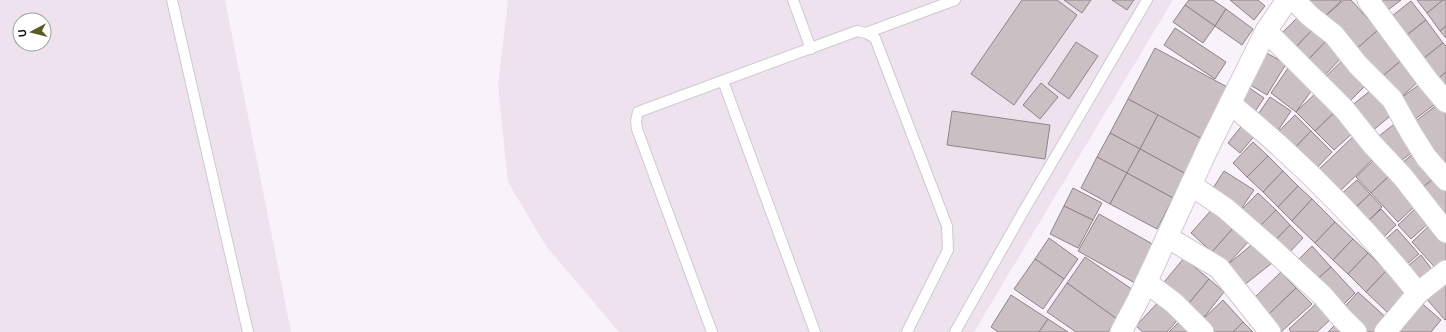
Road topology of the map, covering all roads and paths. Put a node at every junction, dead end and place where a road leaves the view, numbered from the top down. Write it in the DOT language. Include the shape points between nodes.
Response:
graph roads {
  1 [pos="172,0"];
  2 [pos="793,0"];
  3 [pos="955,0"];
  4 [pos="1147,0"];
  5 [pos="1287,0"];
  6 [pos="1294,0"];
  7 [pos="1368,0"];
  8 [pos="1266,31"];
  9 [pos="866,33"];
  10 [pos="811,49"];
  11 [pos="723,81"];
  12 [pos="1446,102"];
  13 [pos="1230,103"];
  14 [pos="1446,180"];
  15 [pos="1191,185"];
  16 [pos="1446,232"];
  17 [pos="1167,237"];
  18 [pos="1446,271"];
  19 [pos="1146,282"];
  20 [pos="1418,293"];
  21 [pos="1125,330"];
  22 [pos="248,332"];
  23 [pos="712,332"];
  24 [pos="815,332"];
  25 [pos="907,332"];
  26 [pos="955,332"];
  27 [pos="1203,332"];
  28 [pos="1270,332"];
  29 [pos="1356,332"];
  30 [pos="1385,332"];
  1 -- 22 [label="lane"];
  2 -- 10 [label="lane"];
  3 -- 9 [label="lane"];
  4 -- 26 [label="lane"];
  5 -- 8 [label="street"];
  6 -- 14 [label="street" via="1334,35 1358,65 1392,99 1426,157"];
  7 -- 12 [label="street"];
  8 -- 13 [label="street"];
  8 -- 16 [label="street" via="1344,109 1403,177"];
  9 -- 10 [label="lane" via="857,32"];
  9 -- 25 [label="lane" via="875,38 948,237 948,250"];
  10 -- 11 [label="lane"];
  11 -- 23 [label="lane" via="638,112 636,121"];
  11 -- 24 [label="lane"];
  13 -- 15 [label="street"];
  13 -- 20 [label="street" via="1330,194 1381,246"];
  15 -- 17 [label="street"];
  15 -- 29 [label="street" via="1225,208 1272,249 1323,296"];
  17 -- 19 [label="street"];
  17 -- 28 [label="street" via="1219,268"];
  18 -- 20 [label="street"];
  19 -- 21 [label="street"];
  19 -- 27 [label="street" via="1174,303"];
  20 -- 30 [label="street"];
}
